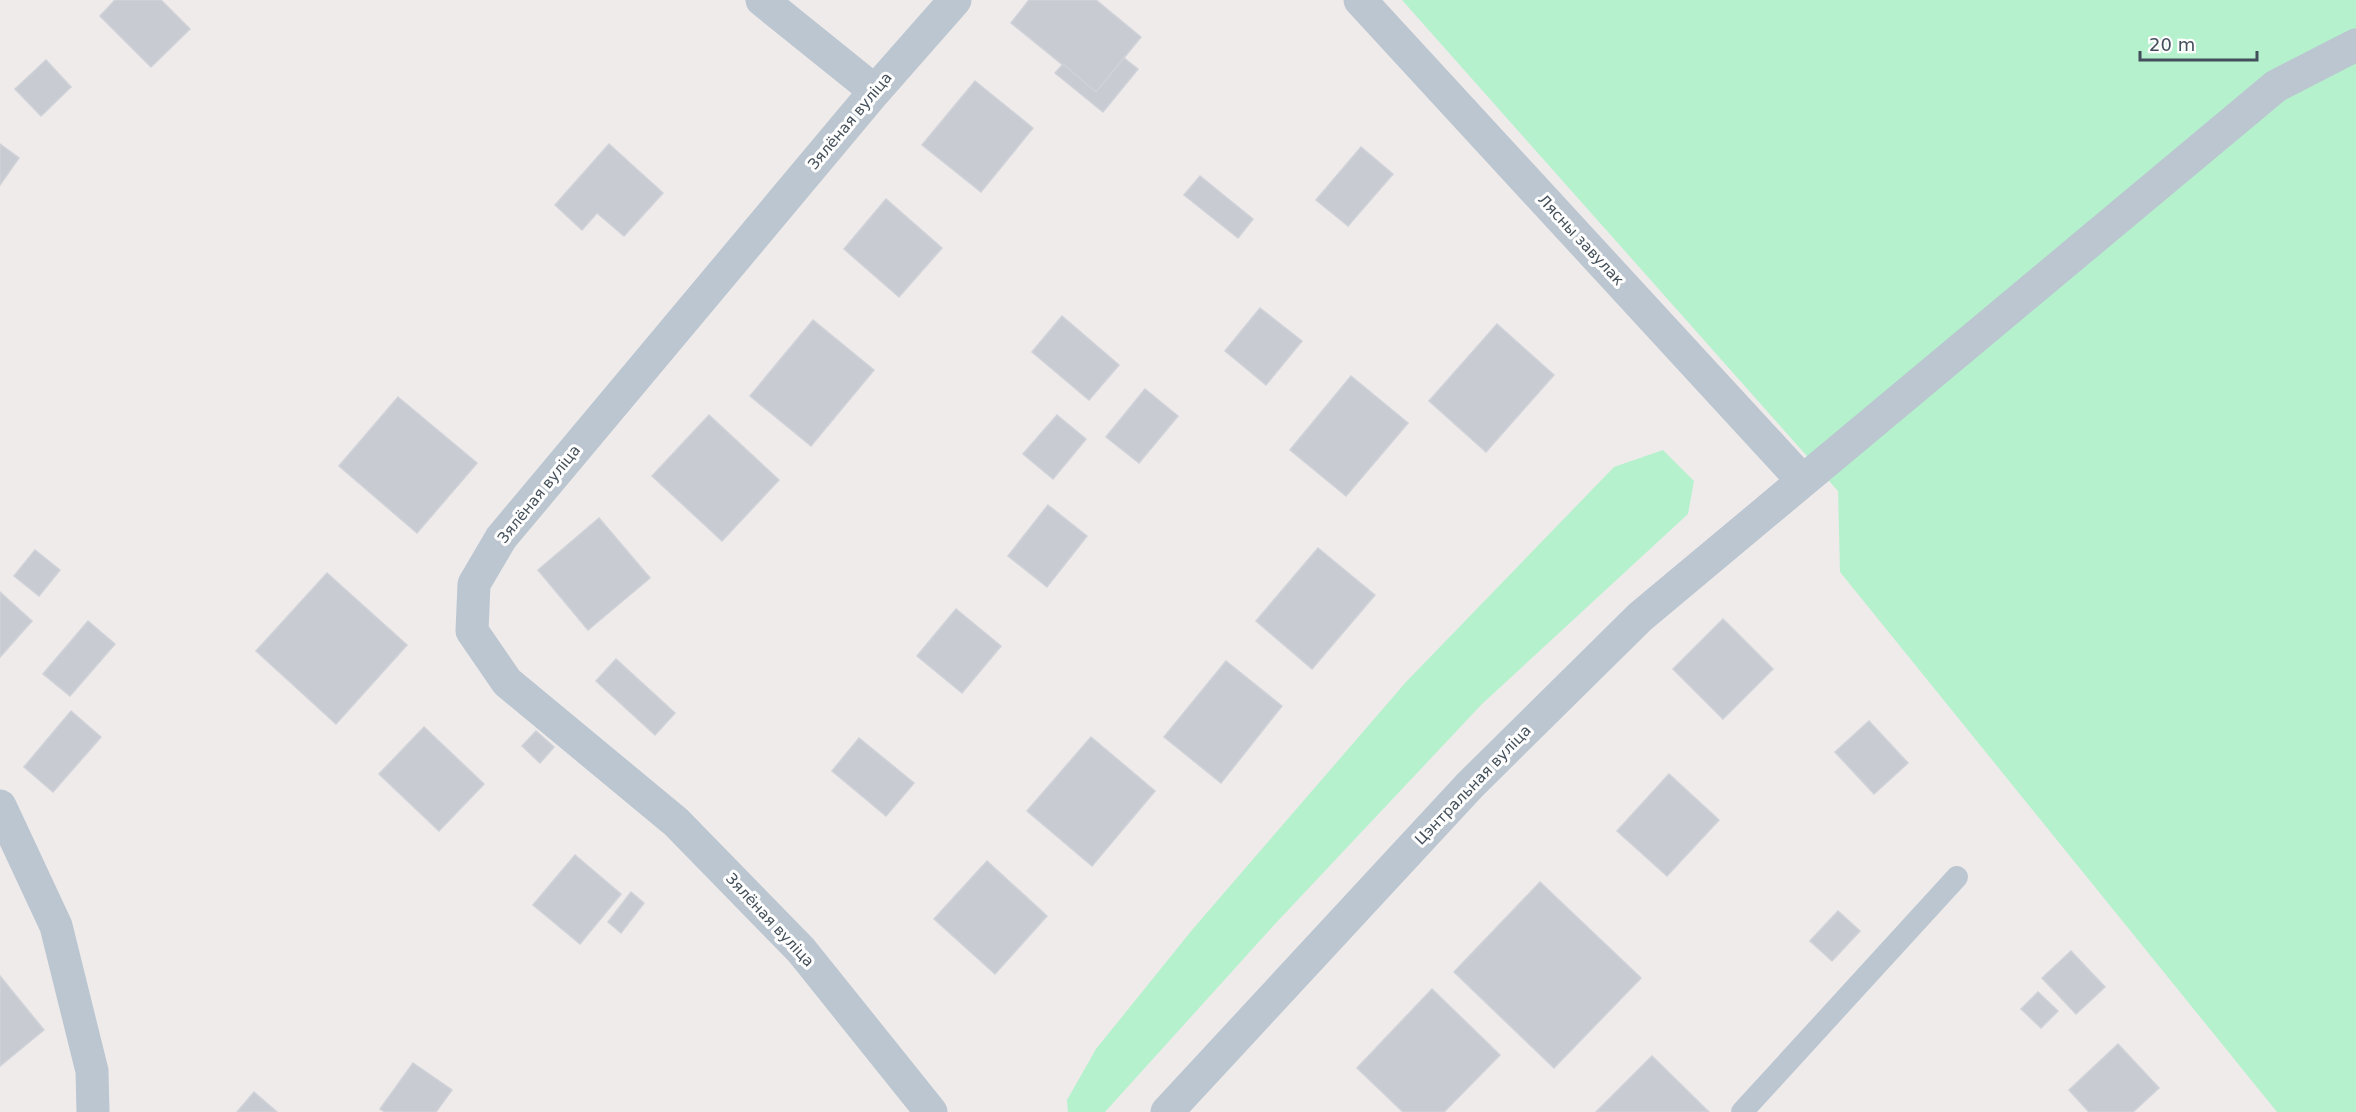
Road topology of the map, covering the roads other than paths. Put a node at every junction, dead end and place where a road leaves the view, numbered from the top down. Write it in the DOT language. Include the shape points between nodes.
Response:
graph roads {
  1 [pos="762,0"];
  2 [pos="955,0"];
  3 [pos="1360,0"];
  4 [pos="2356,45"];
  5 [pos="875,91"];
  6 [pos="1802,480"];
  7 [pos="3,817"];
  8 [pos="1957,878"];
  9 [pos="93,1112"];
  10 [pos="931,1112"];
  11 [pos="1167,1112"];
  12 [pos="1742,1112"];
  1 -- 5 [label="street"];
  2 -- 5 [label="street, Зялёная вуліца"];
  3 -- 6 [label="street, Лясны завулак"];
  4 -- 6 [label="street, Цэнтральная вуліца" via="2276,86"];
  5 -- 10 [label="street, Зялёная вуліца" via="501,538 474,584 472,631 507,682 676,822 801,950"];
  6 -- 11 [label="street, Цэнтральная вуліца" via="1640,616 1546,709 1470,785"];
  7 -- 9 [label="street" via="56,926 92,1071"];
  8 -- 12 [label="lane"];
}
